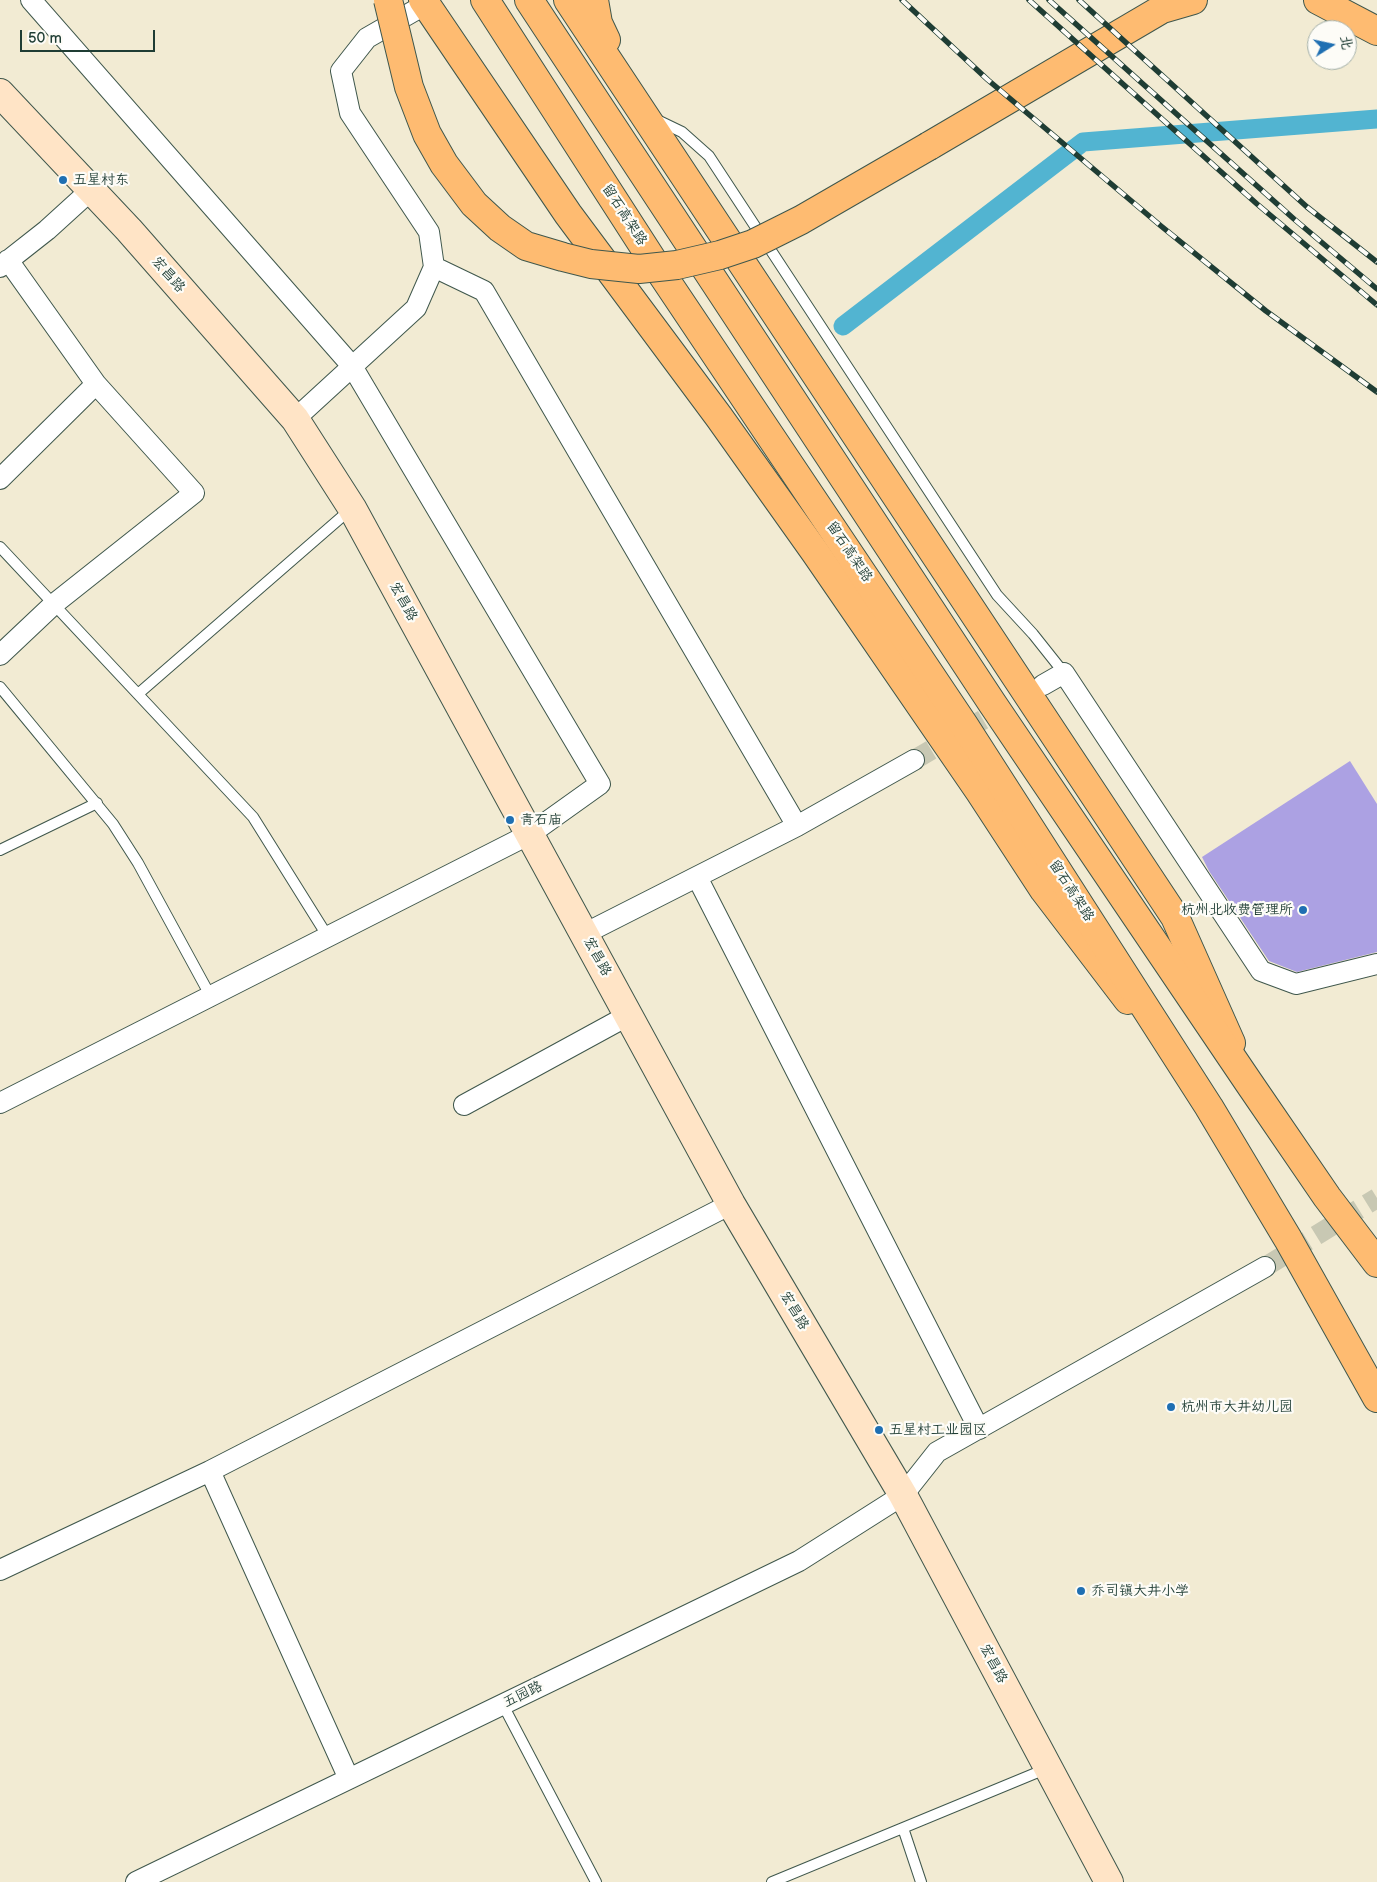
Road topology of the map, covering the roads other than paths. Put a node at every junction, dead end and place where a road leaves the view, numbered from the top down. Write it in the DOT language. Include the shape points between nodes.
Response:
graph roads {
  1 [pos="31,0"];
  2 [pos="388,0"];
  3 [pos="485,0"];
  4 [pos="529,0"];
  5 [pos="568,0"];
  6 [pos="594,0"];
  7 [pos="1193,0"];
  8 [pos="1318,0"];
  9 [pos="429,1"];
  10 [pos="1377,31"];
  11 [pos="628,90"];
  12 [pos="0,93"];
  13 [pos="644,113"];
  14 [pos="91,190"];
  15 [pos="4,263"];
  16 [pos="434,267"];
  17 [pos="352,366"];
  18 [pos="96,384"];
  19 [pos="294,419"];
  20 [pos="0,479"];
  21 [pos="352,508"];
  22 [pos="0,547"];
  23 [pos="54,604"];
  24 [pos="0,655"];
  25 [pos="1064,673"];
  26 [pos="1043,685"];
  27 [pos="0,687"];
  28 [pos="138,694"];
  29 [pos="914,760"];
  30 [pos="97,803"];
  31 [pos="797,826"];
  32 [pos="530,834"];
  33 [pos="0,850"];
  34 [pos="697,877"];
  35 [pos="584,934"];
  36 [pos="328,937"];
  37 [pos="1377,964"];
  38 [pos="210,997"];
  39 [pos="628,1015"];
  40 [pos="1249,1083"];
  41 [pos="0,1104"];
  42 [pos="464,1105"];
  43 [pos="1209,1107"];
  44 [pos="731,1204"];
  45 [pos="1377,1263"];
  46 [pos="1265,1267"];
  47 [pos="1377,1398"];
  48 [pos="979,1429"];
  49 [pos="210,1471"];
  50 [pos="903,1495"];
  51 [pos="0,1570"];
  52 [pos="503,1705"];
  53 [pos="1048,1768"];
  54 [pos="349,1779"];
  55 [pos="903,1828"];
  56 [pos="788,1879"];
  57 [pos="136,1882"];
  58 [pos="596,1882"];
  59 [pos="772,1882"];
  60 [pos="921,1882"];
  61 [pos="1109,1882"];
  1 -- 17 [label="street"];
  2 -- 7 [label="main road, bridge" via="409,86 427,134 444,164 474,204 526,246 591,264 639,268 677,265 754,244 801,220 1162,9"];
  3 -- 43 [label="main road, 留石高架路" via="655,264 964,725"];
  4 -- 40 [label="main road" via="992,703"];
  5 -- 11 [label="main road"];
  6 -- 11 [label="main road" via="598,23"];
  8 -- 10 [label="main road"];
  9 -- 16 [label="street" via="367,38 341,71 350,113 428,232"];
  9 -- 43 [label="main road" via="568,214 720,417 980,792 1044,890"];
  11 -- 13 [label="main road"];
  12 -- 14 [label="street, 宏昌路"];
  13 -- 25 [label="lane" via="682,132 709,156 997,595"];
  13 -- 40 [label="main road" via="1175,917"];
  14 -- 15 [label="street"];
  14 -- 19 [label="street, 宏昌路"];
  15 -- 18 [label="street"];
  16 -- 17 [label="street" via="416,308"];
  16 -- 31 [label="street" via="484,291"];
  17 -- 19 [label="street"];
  17 -- 32 [label="street" via="600,784"];
  18 -- 20 [label="street"];
  18 -- 23 [label="street" via="194,493"];
  19 -- 21 [label="street, 宏昌路"];
  21 -- 28 [label="lane"];
  21 -- 32 [label="street, 宏昌路"];
  22 -- 23 [label="lane"];
  23 -- 24 [label="street"];
  23 -- 28 [label="lane"];
  25 -- 26 [label="street"];
  25 -- 37 [label="street" via="1261,971 1296,984"];
  27 -- 30 [label="lane"];
  28 -- 36 [label="lane" via="253,817"];
  29 -- 31 [label="street"];
  30 -- 33 [label="lane"];
  30 -- 38 [label="lane" via="138,863"];
  31 -- 34 [label="street"];
  32 -- 35 [label="street, 宏昌路"];
  32 -- 36 [label="street"];
  34 -- 35 [label="street"];
  34 -- 48 [label="street"];
  35 -- 39 [label="street, 宏昌路"];
  36 -- 38 [label="street"];
  38 -- 41 [label="street"];
  39 -- 42 [label="street"];
  39 -- 44 [label="street, 宏昌路"];
  40 -- 45 [label="main road"];
  43 -- 47 [label="main road"];
  44 -- 49 [label="street"];
  44 -- 50 [label="street, 宏昌路"];
  46 -- 48 [label="street, 五园路"];
  48 -- 50 [label="street, 五园路" via="937,1452"];
  49 -- 51 [label="street"];
  49 -- 54 [label="street"];
  50 -- 52 [label="street, 五园路" via="798,1560"];
  50 -- 53 [label="street, 宏昌路"];
  52 -- 54 [label="street, 五园路"];
  52 -- 58 [label="lane"];
  53 -- 55 [label="lane"];
  53 -- 61 [label="street, 宏昌路"];
  54 -- 57 [label="street, 五园路"];
  55 -- 56 [label="lane"];
  55 -- 60 [label="lane"];
  56 -- 59 [label="lane"];
}
